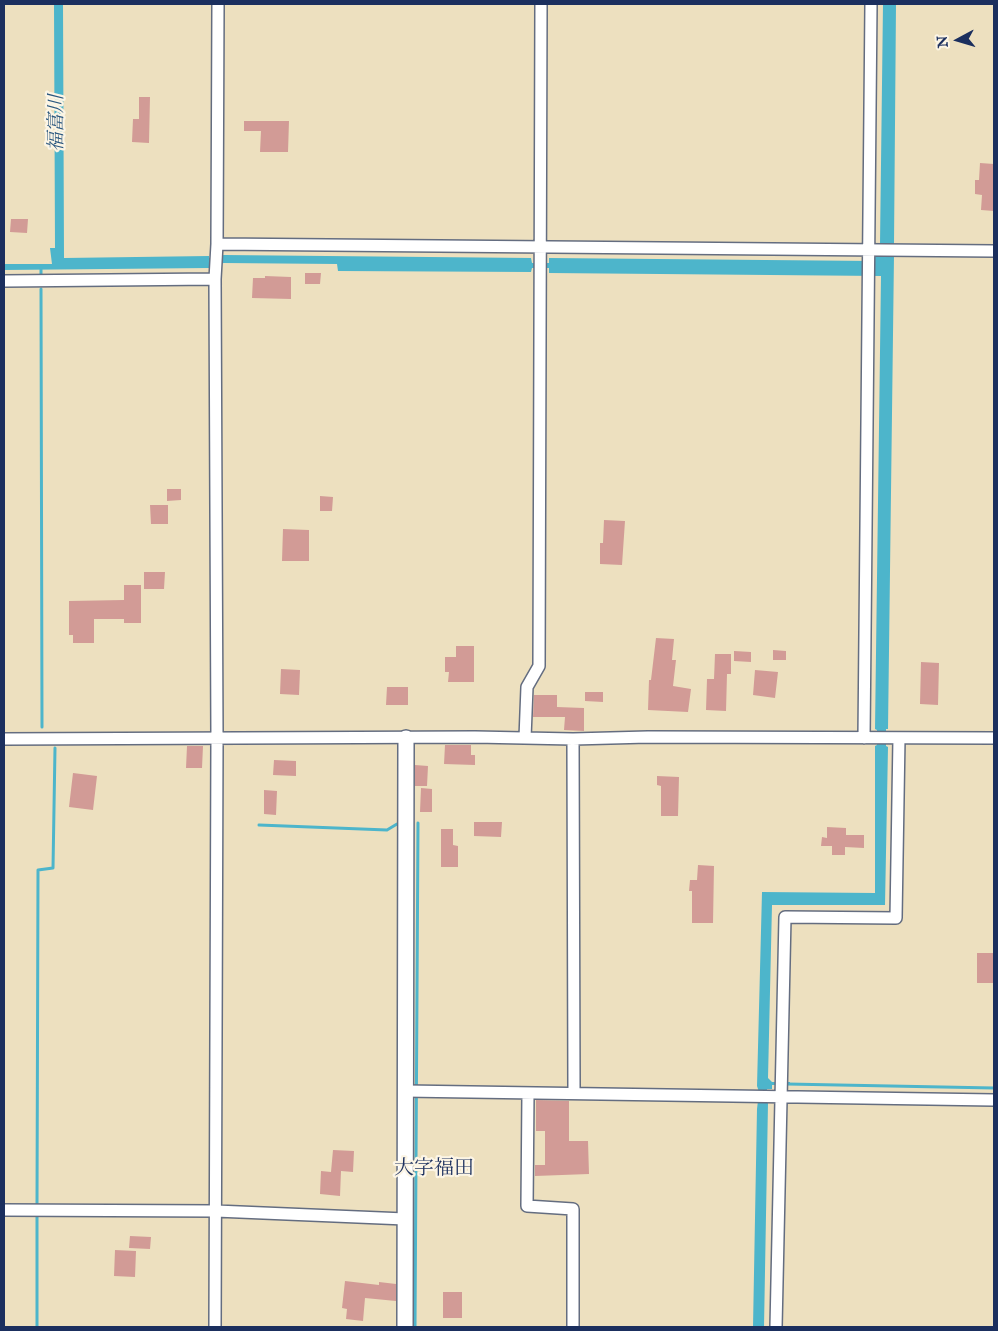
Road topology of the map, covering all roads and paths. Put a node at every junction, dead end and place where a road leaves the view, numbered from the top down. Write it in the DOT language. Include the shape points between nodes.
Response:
graph roads {
  1 [pos="218,4"];
  2 [pos="542,4"];
  3 [pos="871,4"];
  4 [pos="540,247"];
  5 [pos="217,249"];
  6 [pos="994,251"];
  7 [pos="877,252"];
  8 [pos="215,274"];
  9 [pos="4,281"];
  10 [pos="217,738"];
  11 [pos="406,738"];
  12 [pos="525,738"];
  13 [pos="869,738"];
  14 [pos="894,738"];
  15 [pos="994,738"];
  16 [pos="573,739"];
  17 [pos="4,740"];
  18 [pos="778,1090"];
  19 [pos="413,1091"];
  20 [pos="528,1093"];
  21 [pos="574,1093"];
  22 [pos="994,1100"];
  23 [pos="4,1210"];
  24 [pos="216,1211"];
  25 [pos="405,1219"];
  26 [pos="215,1327"];
  27 [pos="405,1327"];
  28 [pos="573,1327"];
  29 [pos="776,1327"];
  1 -- 5 [label="street"];
  2 -- 4 [label="street"];
  3 -- 7 [label="street"];
  4 -- 5 [label="street"];
  4 -- 7 [label="street"];
  4 -- 12 [label="street" via="539,666 527,687"];
  5 -- 8 [label="street"];
  6 -- 7 [label="street"];
  7 -- 13 [label="street" via="868,280"];
  8 -- 9 [label="street"];
  8 -- 10 [label="street"];
  10 -- 11 [label="street"];
  10 -- 17 [label="street"];
  10 -- 24 [label="street"];
  11 -- 12 [label="street"];
  11 -- 19 [label="street"];
  12 -- 16 [label="street"];
  13 -- 14 [label="street"];
  13 -- 16 [label="street"];
  14 -- 15 [label="street"];
  14 -- 18 [label="street" via="896,918 785,917"];
  16 -- 21 [label="street"];
  18 -- 21 [label="street" via="753,1097"];
  18 -- 22 [label="street"];
  18 -- 29 [label="street"];
  19 -- 20 [label="street"];
  19 -- 25 [label="street"];
  20 -- 21 [label="street"];
  20 -- 28 [label="street" via="528,1206 573,1208"];
  23 -- 24 [label="street"];
  24 -- 25 [label="street"];
  24 -- 26 [label="street"];
  25 -- 27 [label="street"];
}
